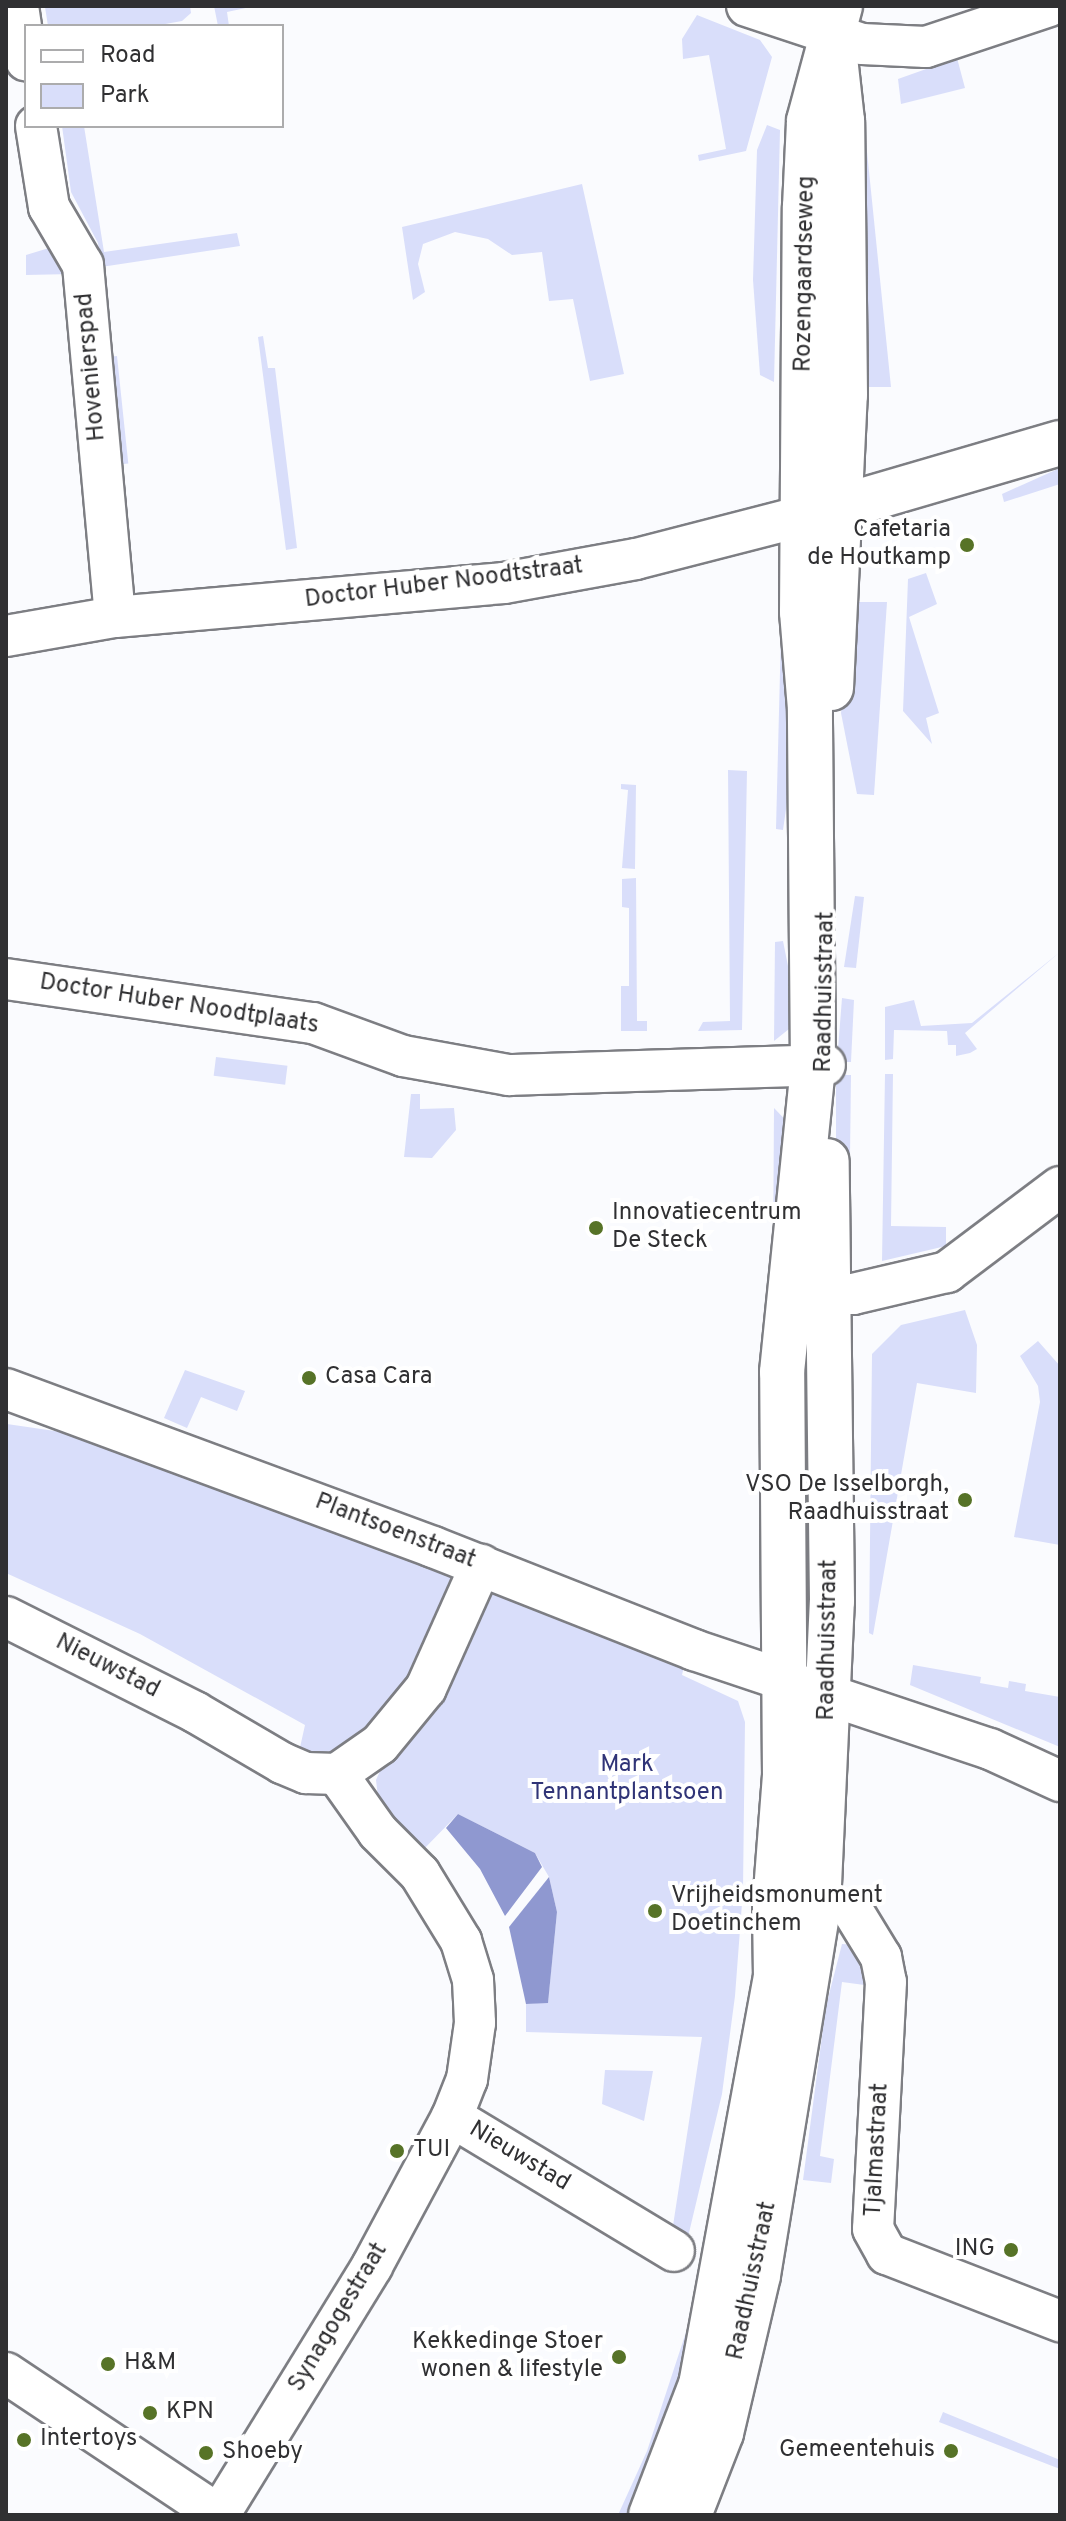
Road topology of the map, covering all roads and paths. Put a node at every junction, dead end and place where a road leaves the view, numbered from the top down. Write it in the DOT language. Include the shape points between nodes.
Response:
graph roads {
  1 [pos="18,6"];
  2 [pos="747,6"];
  3 [pos="1049,6"];
  4 [pos="836,21"];
  5 [pos="24,46"];
  6 [pos="36,128"];
  7 [pos="1060,443"];
  8 [pos="823,513"];
  9 [pos="115,617"];
  10 [pos="6,636"];
  11 [pos="6,979"];
  12 [pos="819,1065"];
  13 [pos="1060,1187"];
  14 [pos="826,1294"];
  15 [pos="6,1389"];
  16 [pos="481,1565"];
  17 [pos="6,1617"];
  18 [pos="771,1675"];
  19 [pos="828,1694"];
  20 [pos="337,1774"];
  21 [pos="1060,1781"];
  22 [pos="854,1913"];
  23 [pos="452,2117"];
  24 [pos="674,2251"];
  25 [pos="1060,2321"];
  26 [pos="6,2373"];
  27 [pos="200,2510"];
  28 [pos="651,2515"];
  29 [pos="689,2515"];
  1 -- 5 [label="street"];
  2 -- 4 [label="street"];
  3 -- 4 [label="street" via="926,47 872,46"];
  4 -- 8 [label="main road, Rozengaardseweg" via="809,121"];
  6 -- 9 [label="street, Hovenierspad" via="49,207 83,265"];
  7 -- 8 [label="main road, Doctor Huber Noodtstraat"];
  8 -- 9 [label="street, Doctor Huber Noodtstraat" via="636,559 504,583"];
  8 -- 12 [label="main road, Raadhuisstraat"];
  9 -- 10 [label="street, Doctor Huber Noodtstraat"];
  11 -- 12 [label="street, Doctor Huber Noodtplaats" via="313,1023 403,1056 509,1075"];
  12 -- 14 [label="main road, Raadhuisstraat"];
  13 -- 14 [label="street" via="947,1272"];
  14 -- 18 [label="main road, Raadhuisstraat" via="782,1372"];
  14 -- 19 [label="main road, Raadhuisstraat"];
  15 -- 16 [label="street, Plantsoenstraat"];
  16 -- 18 [label="street, Plantsoenstraat"];
  16 -- 20 [label="street" via="426,1688 380,1744"];
  17 -- 20 [label="street, Nieuwstad" via="195,1712 282,1763 306,1773"];
  18 -- 19 [label="street, Plantsoenstraat"];
  18 -- 28 [label="main road, Raadhuisstraat" via="785,1776 772,2005 701,2385"];
  19 -- 21 [label="street, Plantsoenstraat" via="990,1749"];
  19 -- 29 [label="main road, Raadhuisstraat" via="818,1907 758,2275 721,2433"];
  20 -- 23 [label="street, Nieuwstad" via="378,1832 420,1874 461,1941 473,1980 475,2023 467,2079"];
  22 -- 25 [label="street, Tjalmastraat" via="881,1957 886,1982 873,2229 887,2254"];
  23 -- 24 [label="street, Nieuwstad"];
  23 -- 27 [label="street, Synagogestraat" via="372,2266"];
  26 -- 27 [label="street"];
}
